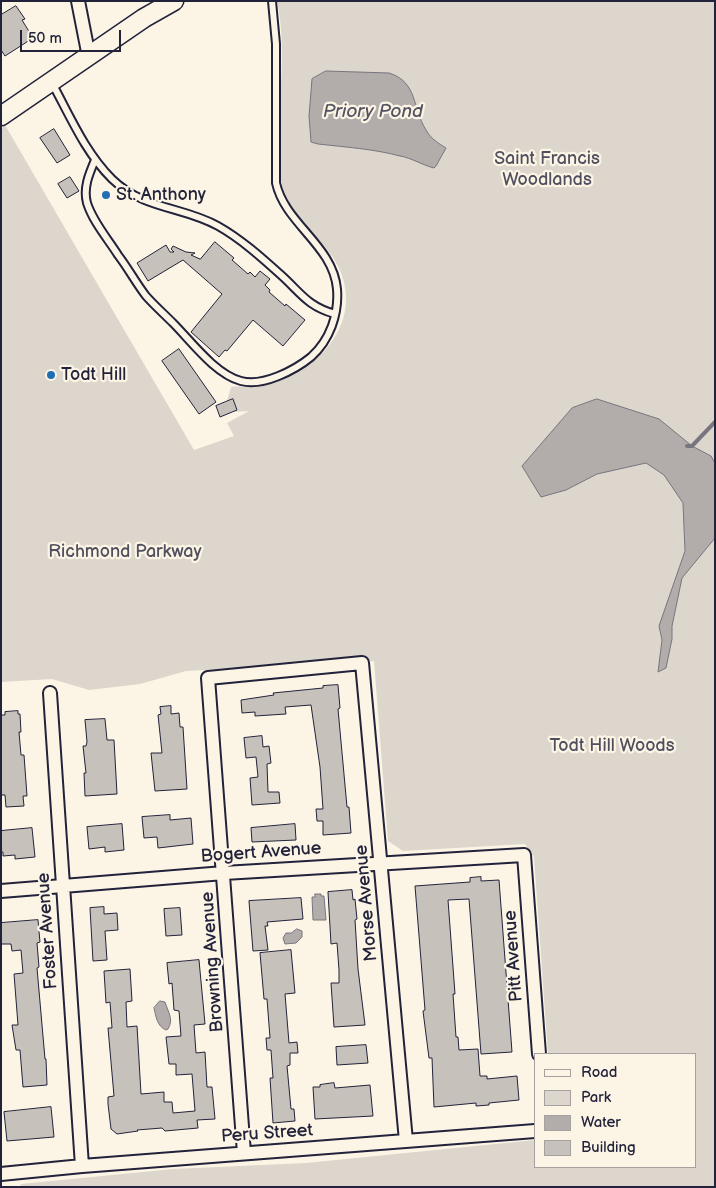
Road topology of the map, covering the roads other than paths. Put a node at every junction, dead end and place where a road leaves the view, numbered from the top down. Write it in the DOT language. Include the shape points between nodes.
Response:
graph roads {
  1 [pos="78,1"];
  2 [pos="174,1"];
  3 [pos="272,1"];
  4 [pos="89,58"];
  5 [pos="51,82"];
  6 [pos="1,116"];
  7 [pos="94,160"];
  8 [pos="335,314"];
  9 [pos="208,678"];
  10 [pos="50,693"];
  11 [pos="524,855"];
  12 [pos="380,863"];
  13 [pos="224,873"];
  14 [pos="62,886"];
  15 [pos="1,891"];
  16 [pos="538,1053"];
  17 [pos="534,1131"];
  18 [pos="406,1141"];
  19 [pos="244,1153"];
  20 [pos="82,1166"];
  21 [pos="1,1174"];
  1 -- 4 [label="street"];
  2 -- 4 [label="street" via="144,18"];
  3 -- 8 [label="lane" via="276,44 278,195 317,245 336,279"];
  4 -- 5 [label="street"];
  5 -- 6 [label="street"];
  5 -- 7 [label="lane"];
  7 -- 8 [label="lane" via="135,196 218,226 252,249 310,304"];
  7 -- 8 [label="lane" via="85,188 97,223 146,296 224,373 242,381 286,373 306,361 323,343"];
  9 -- 12 [label="street, Morse Avenue" via="362,663"];
  9 -- 13 [label="street, Browning Avenue"];
  10 -- 14 [label="street, Foster Avenue"];
  11 -- 12 [label="street, Bogert Avenue"];
  11 -- 16 [label="street, Pitt Avenue"];
  12 -- 13 [label="street, Bogert Avenue"];
  12 -- 18 [label="street, Morse Avenue"];
  13 -- 14 [label="street, Bogert Avenue"];
  13 -- 19 [label="street, Browning Avenue"];
  14 -- 15 [label="street, Bogert Avenue"];
  14 -- 20 [label="street, Foster Avenue"];
  17 -- 18 [label="street, Peru Street"];
  18 -- 19 [label="street, Peru Street"];
  19 -- 20 [label="street, Peru Street"];
  20 -- 21 [label="street, Peru Street"];
}
